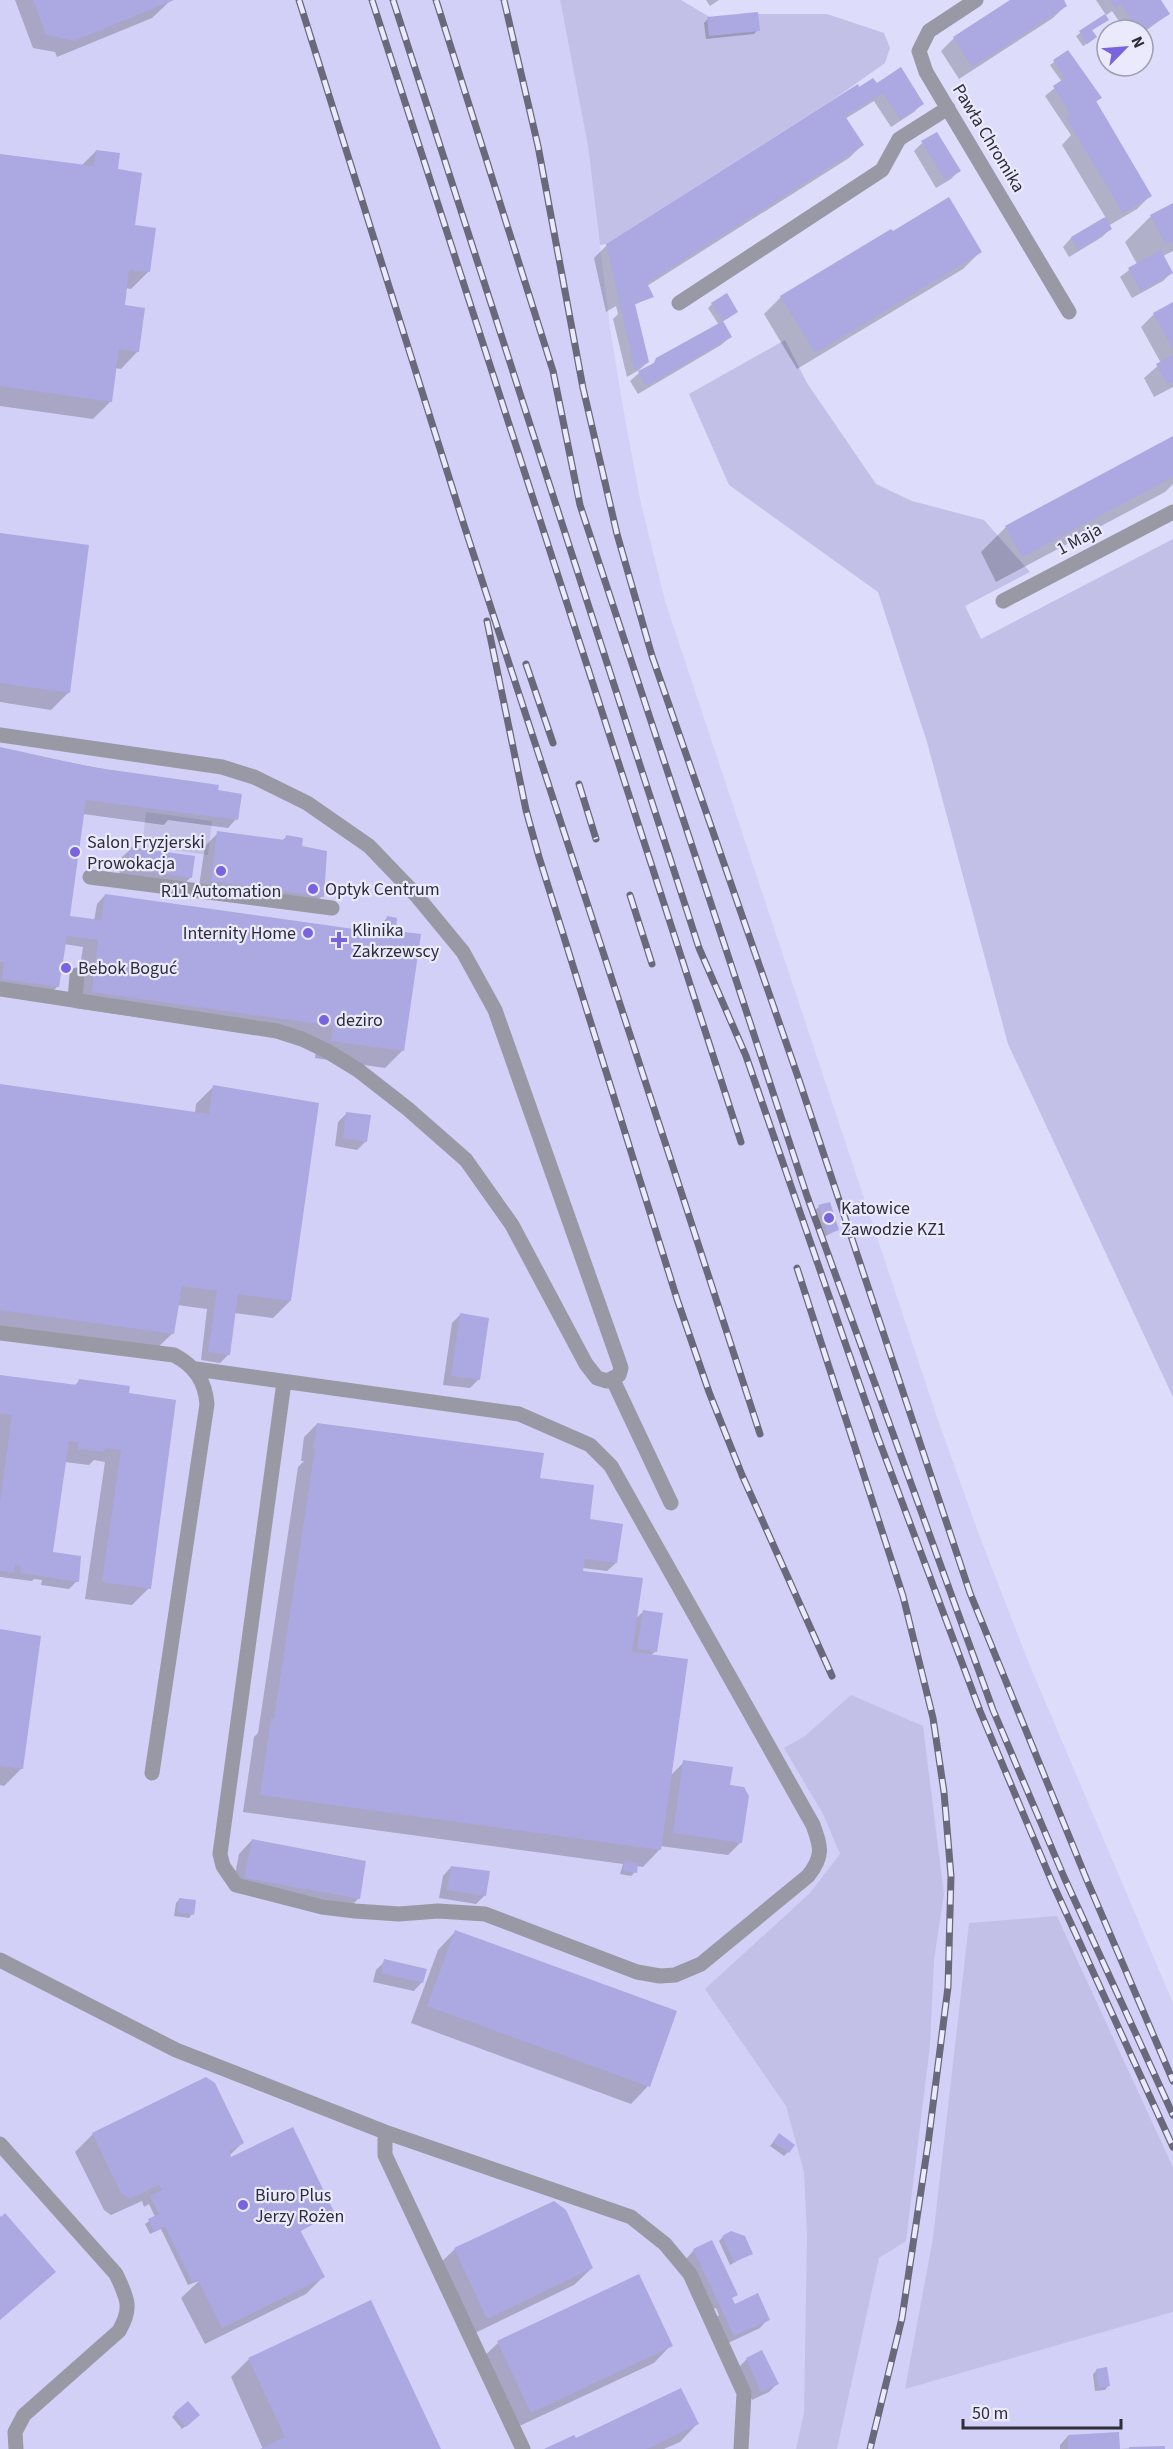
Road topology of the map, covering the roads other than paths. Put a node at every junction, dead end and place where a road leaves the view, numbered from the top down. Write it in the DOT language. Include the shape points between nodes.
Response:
graph roads {
  1 [pos="976,0"];
  2 [pos="948,108"];
  3 [pos="679,303"];
  4 [pos="1069,312"];
  5 [pos="1173,512"];
  6 [pos="1003,601"];
  7 [pos="0,735"];
  8 [pos="90,877"];
  9 [pos="332,908"];
  10 [pos="77,975"];
  11 [pos="0,989"];
  12 [pos="75,1000"];
  13 [pos="0,1334"];
  14 [pos="196,1369"];
  15 [pos="613,1380"];
  16 [pos="284,1382"];
  17 [pos="671,1503"];
  18 [pos="152,1773"];
  19 [pos="0,1960"];
  20 [pos="385,2132"];
  21 [pos="0,2144"];
  22 [pos="8,2431"];
  23 [pos="16,2449"];
  24 [pos="523,2449"];
  25 [pos="741,2449"];
  1 -- 2 [label="street, Pawła Chromika" via="929,31 919,51 926,72"];
  2 -- 3 [label="street" via="899,139 882,170"];
  2 -- 4 [label="street, Pawła Chromika"];
  5 -- 6 [label="street, 1 Maja"];
  7 -- 15 [label="street" via="222,767 254,777 307,803 369,846 387,864 463,952 495,1010 621,1368"];
  8 -- 9 [label="street"];
  10 -- 12 [label="street"];
  11 -- 12 [label="street"];
  12 -- 15 [label="street" via="277,1031 327,1051 358,1070 466,1160 512,1224 586,1364 597,1378"];
  13 -- 14 [label="street" via="174,1355"];
  14 -- 16 [label="street"];
  14 -- 18 [label="street" via="207,1404"];
  15 -- 17 [label="street"];
  16 -- 16 [label="street" via="519,1414 578,1439 602,1456 813,1825 820,1857 808,1876 701,1964 675,1975 660,1976 637,1972 485,1914 355,1911 236,1886 223,1866 221,1844"];
  19 -- 20 [label="street" via="176,2049"];
  20 -- 24 [label="street" via="385,2155"];
  20 -- 25 [label="street" via="631,2217 665,2244 690,2274 744,2393"];
  21 -- 22 [label="street" via="116,2274 127,2298 127,2317 119,2331"];
  22 -- 23 [label="street"];
}
